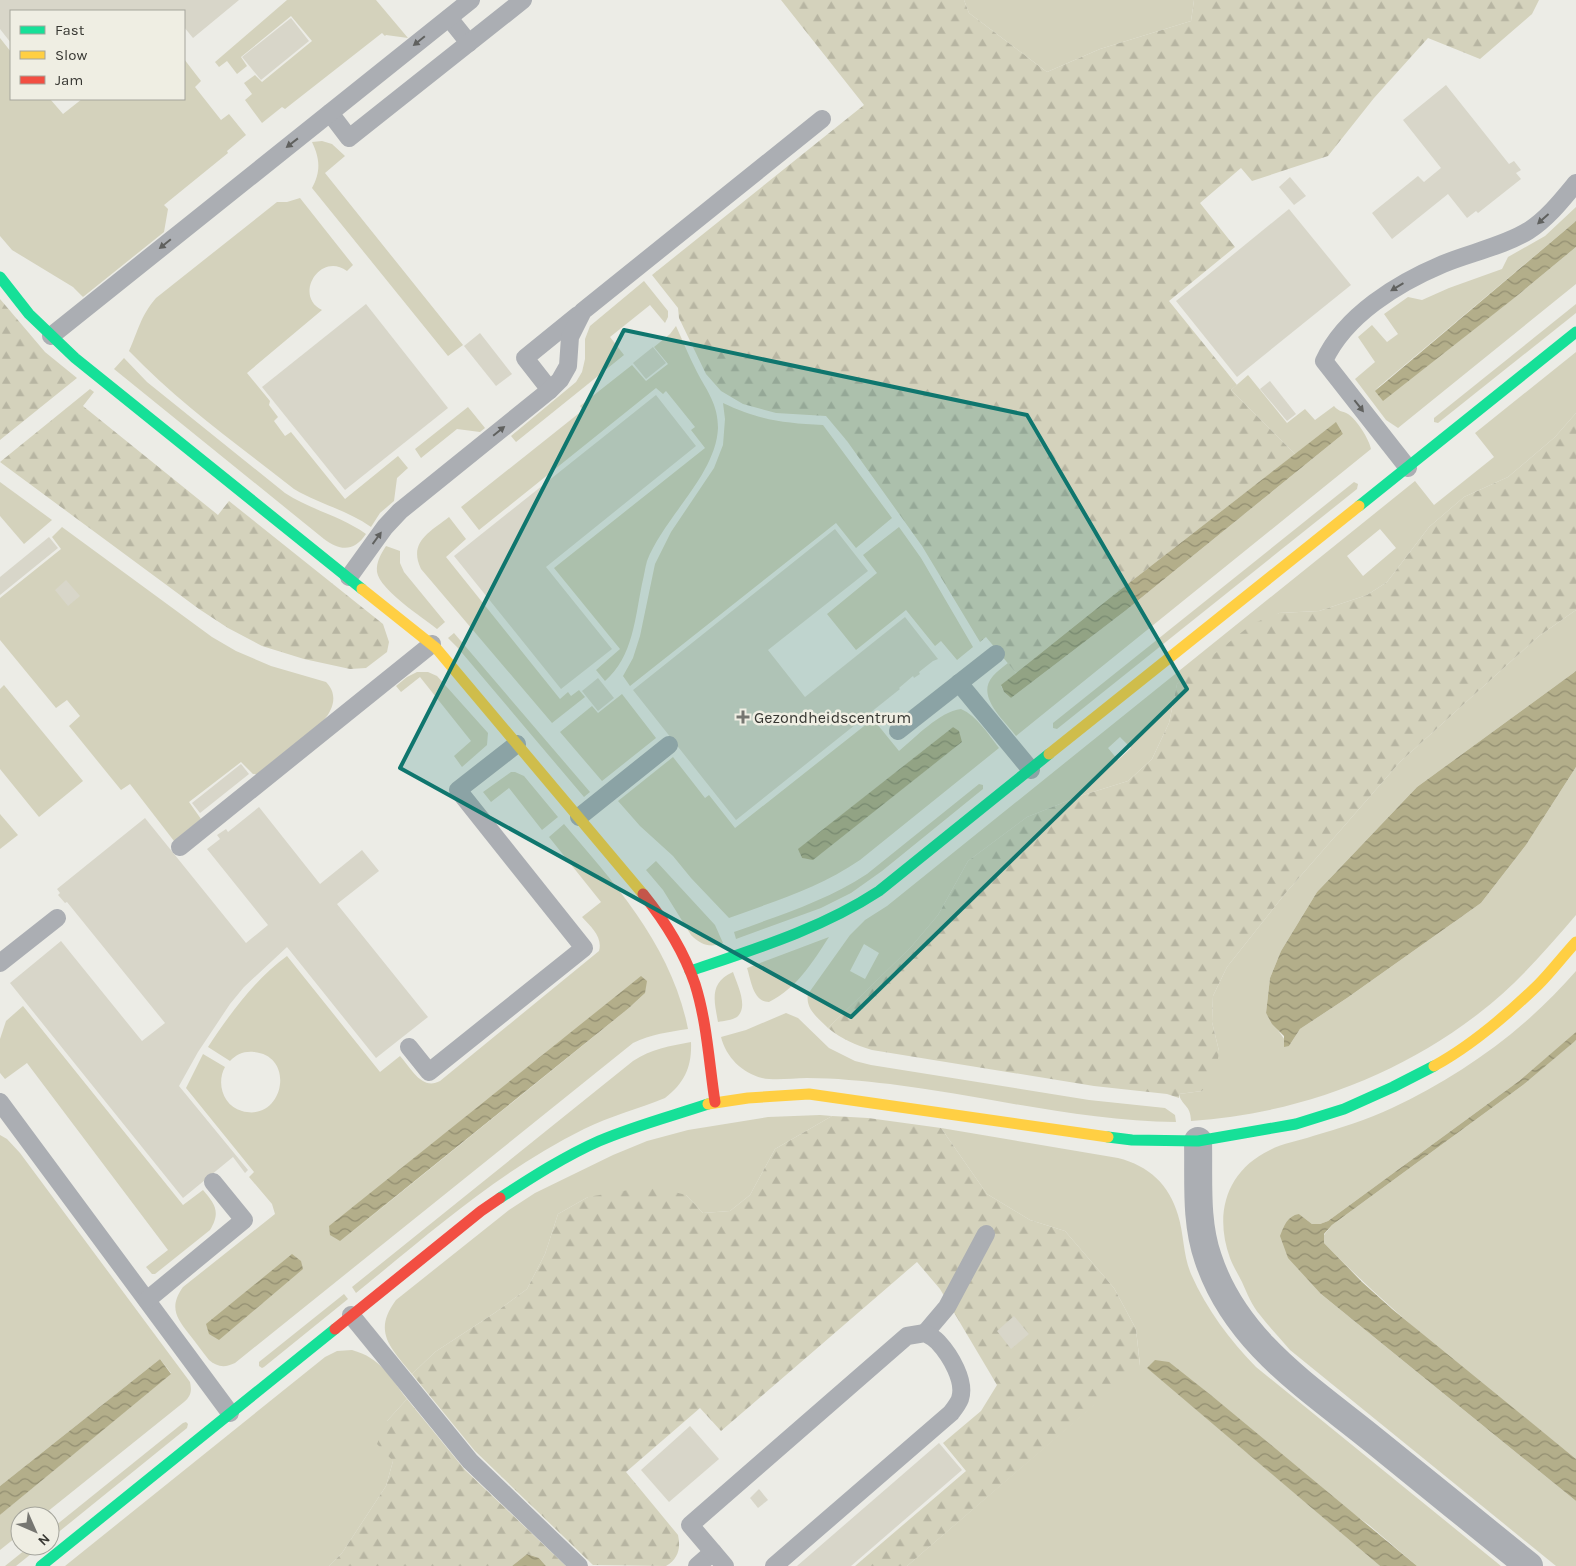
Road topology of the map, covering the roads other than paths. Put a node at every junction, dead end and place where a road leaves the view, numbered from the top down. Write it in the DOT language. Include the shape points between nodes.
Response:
graph roads {
  1 [pos="471,0"];
  2 [pos="523,0"];
  3 [pos="449,18"];
  4 [pos="469,43"];
  5 [pos="330,113"];
  6 [pos="822,119"];
  7 [pos="1576,183"];
  8 [pos="0,277"];
  9 [pos="583,311"];
  10 [pos="1576,332"];
  11 [pos="51,336"];
  12 [pos="550,390"];
  13 [pos="1408,468"];
  14 [pos="348,577"];
  15 [pos="432,644"];
  16 [pos="996,654"];
  17 [pos="959,683"];
  18 [pos="898,731"];
  19 [pos="517,744"];
  20 [pos="669,745"];
  21 [pos="1031,770"];
  22 [pos="579,817"];
  23 [pos="180,847"];
  24 [pos="57,918"];
  25 [pos="1576,942"];
  26 [pos="0,964"];
  27 [pos="690,970"];
  28 [pos="409,1047"];
  29 [pos="0,1102"];
  30 [pos="716,1102"];
  31 [pos="1198,1141"];
  32 [pos="212,1182"];
  33 [pos="986,1234"];
  34 [pos="147,1300"];
  35 [pos="351,1316"];
  36 [pos="925,1332"];
  37 [pos="230,1413"];
  38 [pos="713,1552"];
  39 [pos="40,1566"];
  40 [pos="579,1566"];
  41 [pos="697,1566"];
  42 [pos="725,1566"];
  43 [pos="774,1566"];
  44 [pos="1530,1566"];
  1 -- 3 [label="lane"];
  2 -- 4 [label="lane"];
  3 -- 4 [label="lane"];
  3 -- 5 [label="lane, one-way"];
  4 -- 5 [label="lane" via="350,138"];
  5 -- 11 [label="lane, one-way"];
  6 -- 9 [label="lane"];
  7 -- 13 [label="lane, one-way" via="1558,205 1527,232 1442,264 1397,286 1350,324 1331,346 1324,360"];
  8 -- 11 [label="street"];
  9 -- 12 [label="lane" via="570,337 568,366"];
  9 -- 12 [label="lane" via="525,358"];
  10 -- 13 [label="street"];
  11 -- 14 [label="street"];
  14 -- 12 [label="lane, one-way" via="400,511"];
  13 -- 21 [label="street"];
  14 -- 15 [label="street"];
  15 -- 19 [label="street"];
  15 -- 23 [label="lane"];
  16 -- 17 [label="lane"];
  17 -- 18 [label="lane"];
  17 -- 21 [label="lane"];
  19 -- 22 [label="street"];
  19 -- 28 [label="lane" via="458,790 584,948 429,1072"];
  20 -- 22 [label="lane"];
  21 -- 27 [label="street" via="857,907 816,927"];
  22 -- 27 [label="street" via="646,898"];
  24 -- 26 [label="lane"];
  25 -- 31 [label="street" via="1538,985 1499,1019 1450,1057 1402,1083 1344,1109 1296,1124"];
  27 -- 30 [label="street"];
  29 -- 34 [label="lane"];
  30 -- 31 [label="street" via="809,1094 1132,1140"];
  30 -- 35 [label="street" via="598,1142 527,1180 482,1211"];
  31 -- 44 [label="street" via="1201,1228 1208,1257 1222,1290 1245,1328 1284,1369"];
  32 -- 34 [label="lane" via="244,1220"];
  33 -- 36 [label="lane" via="947,1307"];
  34 -- 37 [label="lane"];
  35 -- 37 [label="street"];
  35 -- 40 [label="lane" via="470,1461"];
  36 -- 38 [label="lane" via="907,1336 690,1525"];
  36 -- 43 [label="lane" via="937,1340 957,1373 960,1399 952,1413"];
  37 -- 39 [label="street"];
  38 -- 41 [label="lane"];
  38 -- 42 [label="lane"];
}
